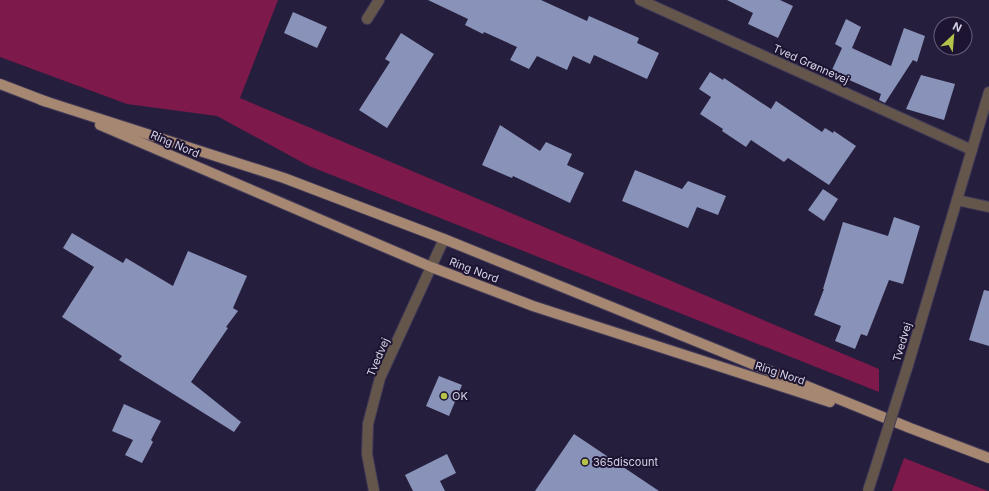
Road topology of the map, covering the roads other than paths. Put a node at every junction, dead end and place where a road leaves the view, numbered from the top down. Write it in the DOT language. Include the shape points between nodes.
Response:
graph roads {
  1 [pos="379,0"];
  2 [pos="640,0"];
  3 [pos="368,19"];
  4 [pos="0,84"];
  5 [pos="989,92"];
  6 [pos="41,100"];
  7 [pos="972,150"];
  8 [pos="956,200"];
  9 [pos="989,207"];
  10 [pos="444,239"];
  11 [pos="432,267"];
  12 [pos="910,428"];
  13 [pos="989,458"];
  14 [pos="374,491"];
  15 [pos="868,491"];
  1 -- 3 [label="street"];
  2 -- 7 [label="street, Tved Grønnevej"];
  4 -- 6 [label="main road, Ring Nord"];
  5 -- 7 [label="street, Tvedvej"];
  6 -- 10 [label="main road, Ring Nord" via="284,178"];
  6 -- 11 [label="main road, Ring Nord"];
  7 -- 8 [label="street, Tvedvej"];
  8 -- 9 [label="street"];
  8 -- 15 [label="street, Tvedvej, bridge"];
  10 -- 11 [label="street, Tvedvej"];
  10 -- 12 [label="main road, Ring Nord"];
  11 -- 12 [label="main road, Ring Nord" via="533,306"];
  11 -- 14 [label="street, Tvedvej" via="380,378 368,424 368,454"];
  12 -- 13 [label="main road, Ring Nord"];
}
